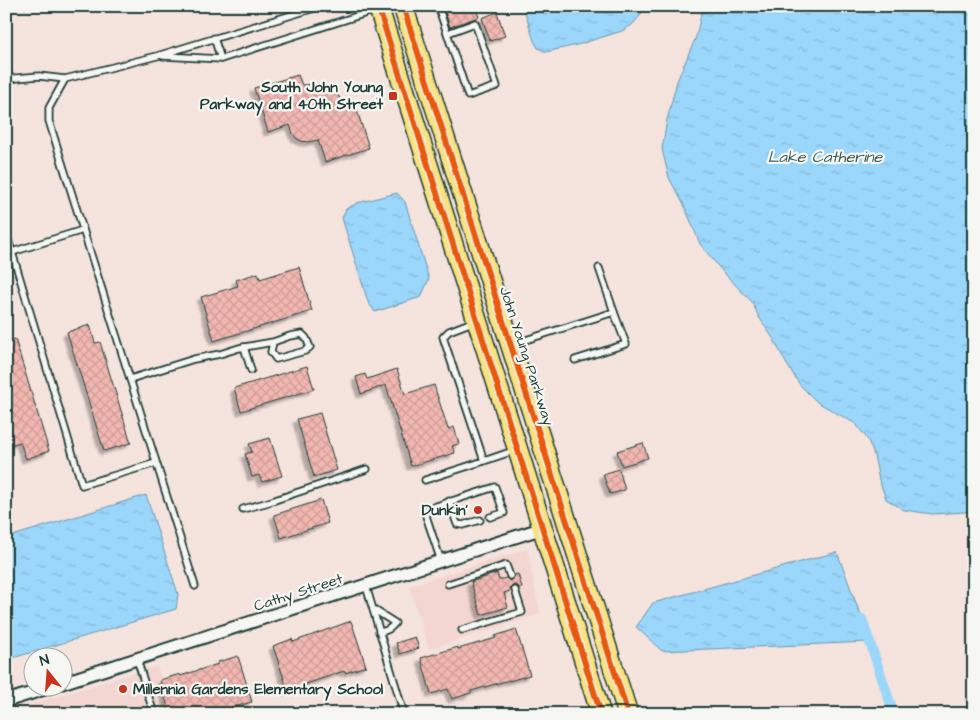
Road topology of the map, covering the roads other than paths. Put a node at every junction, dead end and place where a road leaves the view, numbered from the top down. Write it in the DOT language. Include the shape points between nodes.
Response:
graph roads {
  1 [pos="321,6"];
  2 [pos="404,6"];
  3 [pos="438,6"];
  4 [pos="382,7"];
  5 [pos="448,33"];
  6 [pos="214,38"];
  7 [pos="157,56"];
  8 [pos="221,59"];
  9 [pos="6,79"];
  10 [pos="65,79"];
  11 [pos="84,230"];
  12 [pos="6,233"];
  13 [pos="12,252"];
  14 [pos="599,268"];
  15 [pos="614,312"];
  16 [pos="477,320"];
  17 [pos="273,342"];
  18 [pos="510,344"];
  19 [pos="244,347"];
  20 [pos="575,360"];
  21 [pos="251,370"];
  22 [pos="130,379"];
  23 [pos="518,450"];
  24 [pos="484,461"];
  25 [pos="156,463"];
  26 [pos="367,469"];
  27 [pos="424,480"];
  28 [pos="449,502"];
  29 [pos="243,509"];
  30 [pos="490,517"];
  31 [pos="480,520"];
  32 [pos="543,528"];
  33 [pos="441,561"];
  34 [pos="510,576"];
  35 [pos="448,584"];
  36 [pos="195,586"];
  37 [pos="366,586"];
  38 [pos="587,586"];
  39 [pos="515,590"];
  40 [pos="373,609"];
  41 [pos="462,630"];
  42 [pos="379,632"];
  43 [pos="137,660"];
  44 [pos="72,680"];
  45 [pos="22,696"];
  46 [pos="6,701"];
  47 [pos="154,714"];
  48 [pos="404,714"];
  49 [pos="600,714"];
  50 [pos="628,714"];
  1 -- 6 [label="lane"];
  2 -- 18 [label="highway, John Young Parkway"];
  3 -- 5 [label="lane"];
  4 -- 8 [label="lane"];
  4 -- 16 [label="highway"];
  5 -- 5 [label="lane" via="468,96 497,86 475,23"];
  6 -- 7 [label="lane"];
  6 -- 8 [label="lane"];
  7 -- 8 [label="lane"];
  7 -- 10 [label="lane"];
  9 -- 10 [label="lane" via="39,76"];
  10 -- 11 [label="lane" via="49,108 49,121"];
  11 -- 13 [label="lane"];
  11 -- 22 [label="lane"];
  12 -- 13 [label="lane"];
  13 -- 25 [label="lane" via="82,485"];
  14 -- 15 [label="lane"];
  15 -- 18 [label="lane"];
  15 -- 20 [label="lane" via="626,344"];
  16 -- 23 [label="highway"];
  16 -- 24 [label="lane" via="449,331 443,338"];
  17 -- 17 [label="lane" via="302,334 310,347 276,358 271,352"];
  17 -- 19 [label="lane"];
  18 -- 38 [label="highway, John Young Parkway"];
  19 -- 21 [label="lane"];
  19 -- 22 [label="lane" via="194,358"];
  22 -- 25 [label="lane"];
  23 -- 24 [label="lane"];
  23 -- 32 [label="highway"];
  24 -- 27 [label="lane"];
  25 -- 36 [label="lane"];
  26 -- 29 [label="lane"];
  28 -- 30 [label="lane" via="495,487 504,513"];
  28 -- 31 [label="lane" via="457,524"];
  28 -- 33 [label="lane" via="424,510"];
  32 -- 33 [label="street, Cathy Street"];
  32 -- 38 [label="highway" via="560,542"];
  32 -- 49 [label="highway"];
  33 -- 37 [label="street, Cathy Street"];
  34 -- 35 [label="lane" via="506,565"];
  37 -- 40 [label="lane"];
  37 -- 43 [label="street, Cathy Street"];
  38 -- 50 [label="highway, John Young Parkway"];
  39 -- 41 [label="lane" via="522,612"];
  40 -- 42 [label="lane"];
  40 -- 42 [label="lane" via="395,623 387,631"];
  42 -- 48 [label="lane"];
  43 -- 44 [label="street, Cathy Street"];
  43 -- 47 [label="lane"];
  45 -- 46 [label="street"];
}
